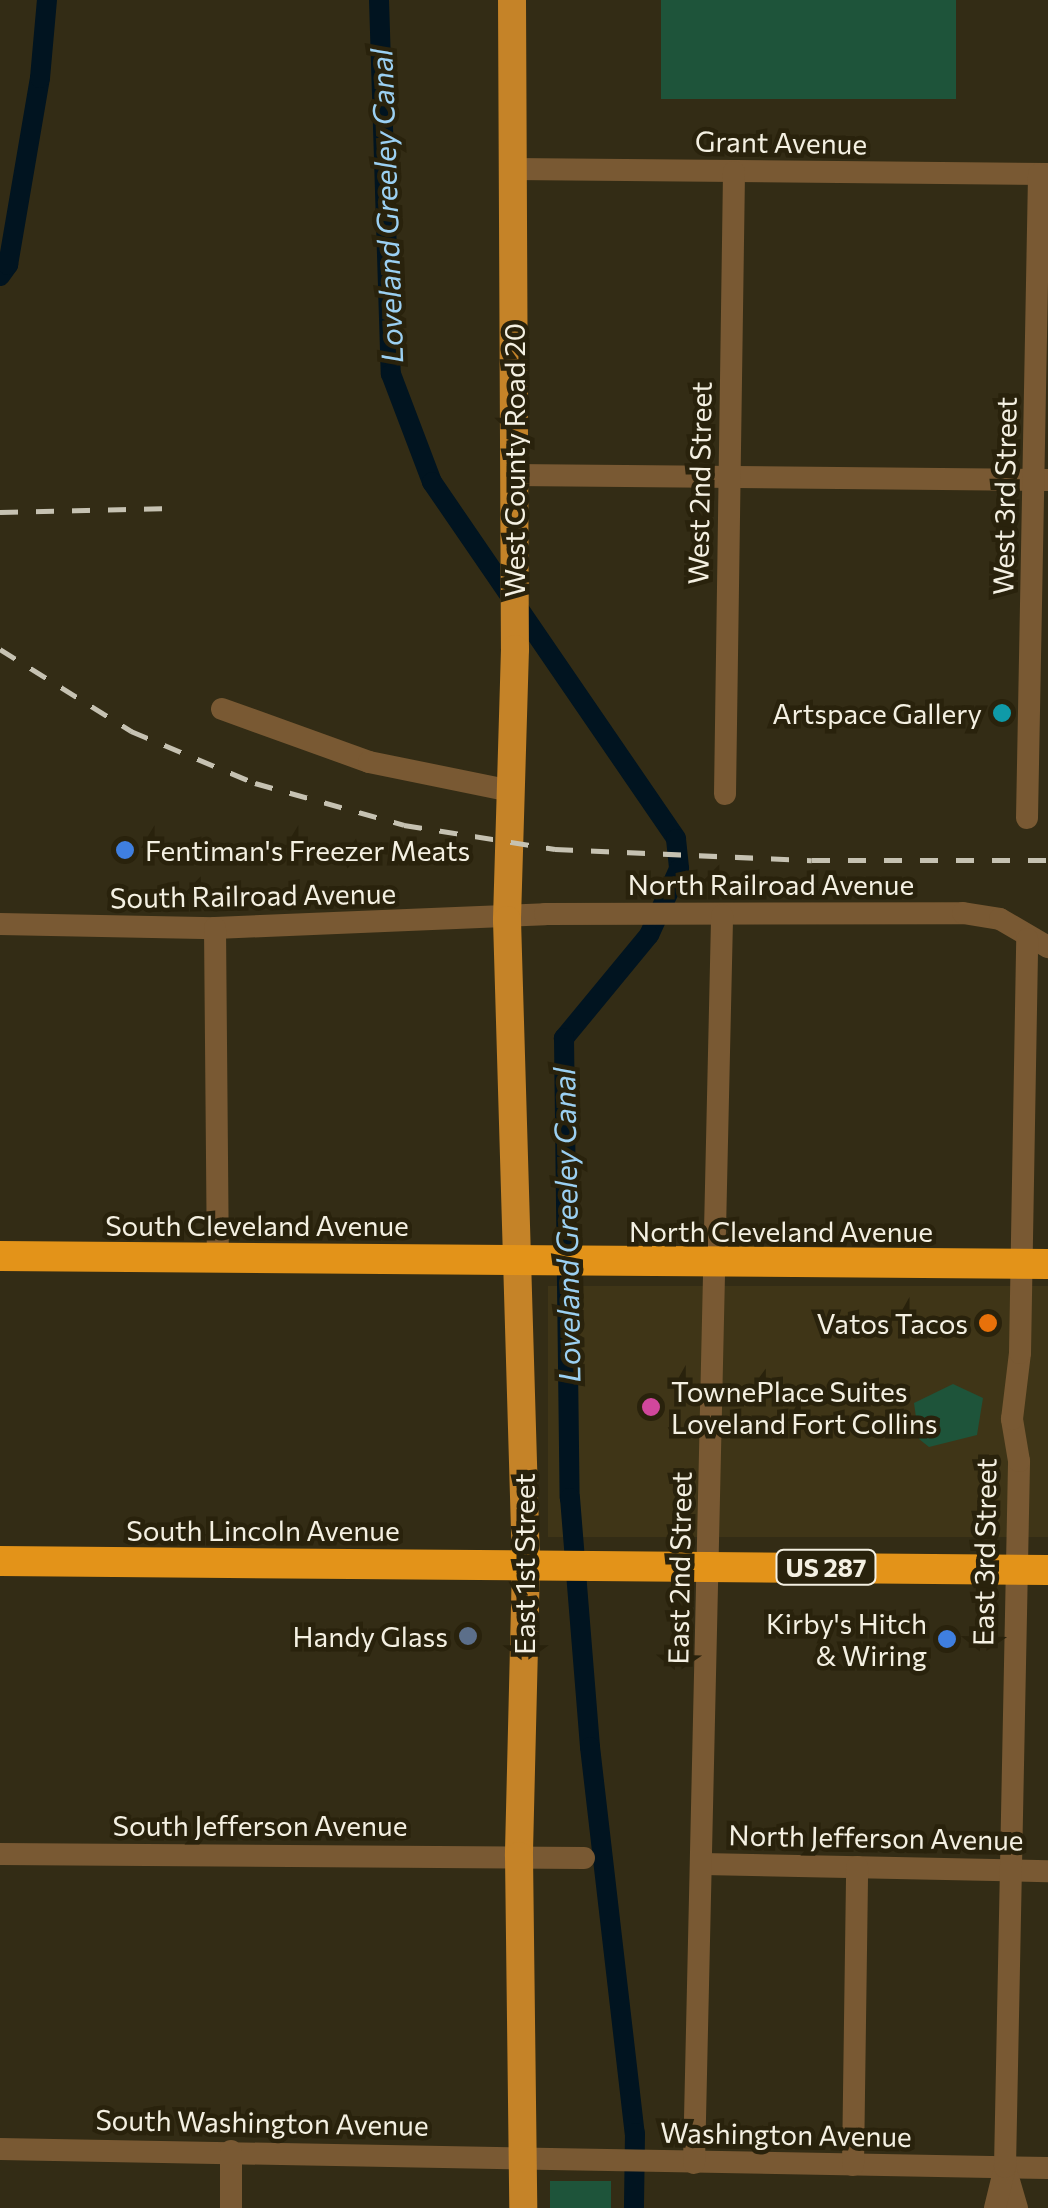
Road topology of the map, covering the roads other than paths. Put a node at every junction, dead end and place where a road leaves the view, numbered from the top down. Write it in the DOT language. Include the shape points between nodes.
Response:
graph roads {
  1 [pos="512,0"];
  2 [pos="513,169"];
  3 [pos="734,172"];
  4 [pos="1044,174"];
  5 [pos="513,475"];
  6 [pos="729,477"];
  7 [pos="1042,480"];
  8 [pos="222,709"];
  9 [pos="1039,776"];
  10 [pos="512,791"];
  11 [pos="724,794"];
  12 [pos="1028,818"];
  13 [pos="722,915"];
  14 [pos="507,920"];
  15 [pos="0,924"];
  16 [pos="215,928"];
  17 [pos="1037,943"];
  18 [pos="0,1256"];
  19 [pos="218,1258"];
  20 [pos="514,1259"];
  21 [pos="715,1264"];
  22 [pos="1034,1264"];
  23 [pos="0,1561"];
  24 [pos="526,1565"];
  25 [pos="708,1566"];
  26 [pos="1013,1570"];
  27 [pos="1048,1570"];
  28 [pos="0,1854"];
  29 [pos="519,1856"];
  30 [pos="584,1858"];
  31 [pos="703,1864"];
  32 [pos="857,1867"];
  33 [pos="1009,1870"];
  34 [pos="1048,1871"];
  35 [pos="0,2149"];
  36 [pos="230,2152"];
  37 [pos="522,2157"];
  38 [pos="694,2163"];
  39 [pos="852,2165"];
  40 [pos="1005,2167"];
  41 [pos="1048,2168"];
  42 [pos="231,2208"];
  43 [pos="523,2208"];
  44 [pos="995,2208"];
  45 [pos="1017,2208"];
  1 -- 2 [label="main road, West County Road 20"];
  2 -- 3 [label="street, Grant Avenue"];
  2 -- 5 [label="main road, West County Road 20"];
  3 -- 4 [label="street, Grant Avenue"];
  3 -- 6 [label="street, West 2nd Street"];
  4 -- 7 [label="street, West 3rd Street"];
  5 -- 6 [label="street"];
  5 -- 10 [label="main road, West County Road 20"];
  6 -- 7 [label="street"];
  6 -- 11 [label="street, West 2nd Street"];
  7 -- 9 [label="street, West 3rd Street"];
  8 -- 10 [label="street" via="369,762"];
  9 -- 12 [label="street, West 3rd Street"];
  10 -- 14 [label="main road, West County Road 20"];
  13 -- 14 [label="street, North Railroad Avenue"];
  13 -- 17 [label="street, North Railroad Avenue" via="963,913 998,918"];
  13 -- 21 [label="street, East 2nd Street"];
  14 -- 16 [label="street, South Railroad Avenue"];
  14 -- 20 [label="main road, East 1st Street"];
  15 -- 16 [label="street, South Railroad Avenue"];
  16 -- 19 [label="street"];
  17 -- 22 [label="street, East 3rd Street"];
  18 -- 19 [label="highway, South Cleveland Avenue"];
  19 -- 20 [label="highway, South Cleveland Avenue"];
  20 -- 21 [label="highway, North Cleveland Avenue"];
  20 -- 24 [label="main road, East 1st Street"];
  21 -- 22 [label="highway, North Cleveland Avenue"];
  21 -- 25 [label="street, East 2nd Street"];
  22 -- 26 [label="street, East 3rd Street"];
  23 -- 24 [label="highway, South Lincoln Avenue / US 287"];
  24 -- 25 [label="highway, US 287"];
  24 -- 29 [label="main road, East 1st Street"];
  25 -- 26 [label="highway, US 287"];
  25 -- 31 [label="street, East 2nd Street"];
  26 -- 27 [label="highway, US 287"];
  26 -- 33 [label="street, East 3rd Street"];
  28 -- 29 [label="street, South Jefferson Avenue"];
  29 -- 30 [label="street"];
  29 -- 37 [label="main road, East 1st Street"];
  31 -- 32 [label="street, North Jefferson Avenue"];
  31 -- 38 [label="street, East 2nd Street"];
  32 -- 33 [label="street, North Jefferson Avenue"];
  32 -- 39 [label="street"];
  33 -- 34 [label="street, North Jefferson Avenue"];
  33 -- 40 [label="street, East 3rd Street"];
  35 -- 36 [label="street, South Washington Avenue"];
  36 -- 37 [label="street, South Washington Avenue"];
  36 -- 42 [label="street"];
  37 -- 38 [label="street, Washington Avenue"];
  37 -- 43 [label="main road, East 1st Street"];
  38 -- 39 [label="street, Washington Avenue"];
  39 -- 40 [label="street, Washington Avenue"];
  40 -- 41 [label="street, Washington Avenue"];
  40 -- 44 [label="street, East 3rd Street"];
  40 -- 45 [label="street, East 3rd Street"];
}
